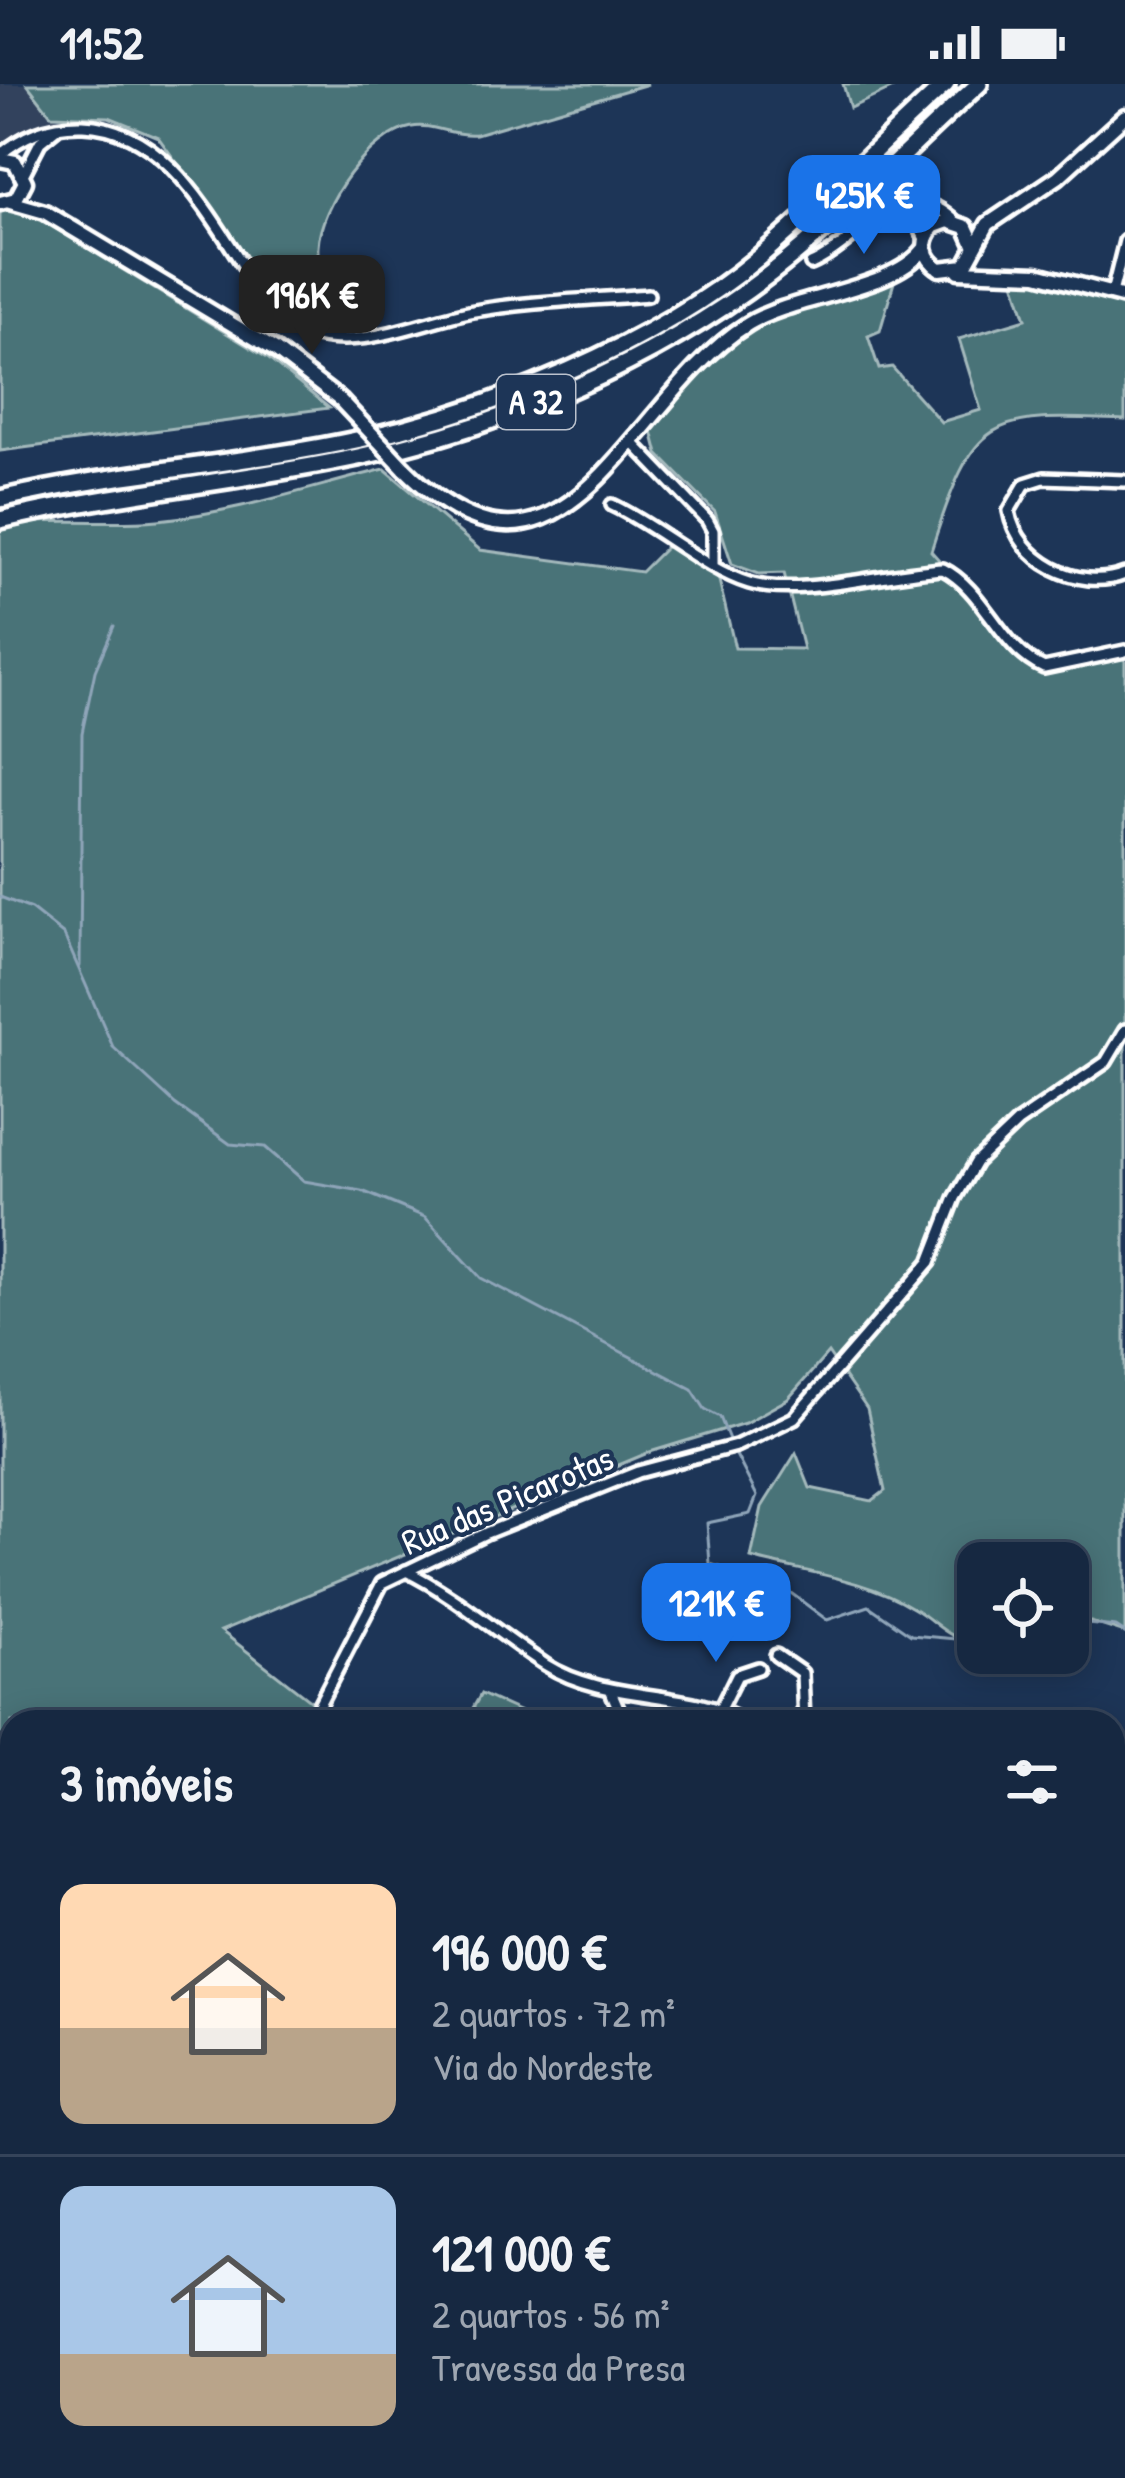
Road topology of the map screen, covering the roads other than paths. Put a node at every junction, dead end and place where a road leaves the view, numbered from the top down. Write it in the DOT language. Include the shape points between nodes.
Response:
graph roads {
  1 [pos="946,84"];
  2 [pos="979,84"];
  3 [pos="1125,116"];
  4 [pos="61,126"];
  5 [pos="0,157"];
  6 [pos="24,177"];
  7 [pos="5,202"];
  8 [pos="898,205"];
  9 [pos="45,212"];
  10 [pos="1000,217"];
  11 [pos="958,222"];
  12 [pos="1125,241"];
  13 [pos="925,244"];
  14 [pos="974,250"];
  15 [pos="811,264"];
  16 [pos="936,267"];
  17 [pos="998,268"];
  18 [pos="896,271"];
  19 [pos="952,271"];
  20 [pos="648,295"];
  21 [pos="1118,295"];
  22 [pos="631,441"];
  23 [pos="1125,482"];
  24 [pos="0,500"];
  25 [pos="612,505"];
  26 [pos="0,520"];
  27 [pos="713,564"];
  28 [pos="1125,574"];
  29 [pos="1125,651"];
  30 [pos="1125,1030"];
  31 [pos="406,1571"];
  32 [pos="776,1655"];
  33 [pos="758,1667"];
  34 [pos="611,1691"];
  35 [pos="316,1710"];
  36 [pos="619,1710"];
  37 [pos="714,1710"];
  38 [pos="720,1710"];
  39 [pos="804,1710"];
  1 -- 24 [label="highway, A 32" via="755,260 615,347 542,380 359,440"];
  2 -- 26 [label="highway, A 32" via="771,273 641,354 553,396 359,457"];
  3 -- 10 [label="main road"];
  4 -- 5 [label="street" via="18,138"];
  4 -- 6 [label="street" via="40,142"];
  4 -- 20 [label="street" via="117,131 164,160 277,314 300,331 366,337 502,307"];
  5 -- 6 [label="main road"];
  6 -- 7 [label="main road"];
  6 -- 9 [label="main road"];
  7 -- 9 [label="main road"];
  8 -- 11 [label="street" via="930,204"];
  8 -- 13 [label="street" via="915,218"];
  8 -- 15 [label="street"];
  9 -- 22 [label="main road, bridge" via="275,350 340,400 452,511 490,526 515,526 564,506"];
  10 -- 11 [label="main road"];
  10 -- 14 [label="main road"];
  11 -- 13 [label="main road" via="934,226"];
  11 -- 14 [label="main road"];
  12 -- 21 [label="street"];
  13 -- 16 [label="main road"];
  13 -- 18 [label="main road"];
  14 -- 17 [label="main road"];
  14 -- 19 [label="main road"];
  16 -- 18 [label="main road"];
  16 -- 19 [label="main road"];
  17 -- 19 [label="main road"];
  17 -- 21 [label="main road"];
  18 -- 22 [label="main road" via="753,321"];
  22 -- 27 [label="street" via="707,520"];
  23 -- 28 [label="street" via="1044,478 1025,484 1010,512 1019,541 1069,578 1105,582"];
  25 -- 27 [label="street"];
  27 -- 29 [label="street" via="769,587 943,569 1034,663 1057,668"];
  30 -- 31 [label="street, Rua das Picarotas" via="1106,1062 1018,1122 976,1162 930,1262 794,1418 736,1446 638,1472"];
  31 -- 34 [label="street" via="546,1665"];
  31 -- 35 [label="street, Rua das Picarotas" via="382,1583"];
  32 -- 39 [label="street" via="802,1672"];
  33 -- 38 [label="street" via="737,1676"];
  34 -- 36 [label="street"];
  34 -- 37 [label="street"];
}
